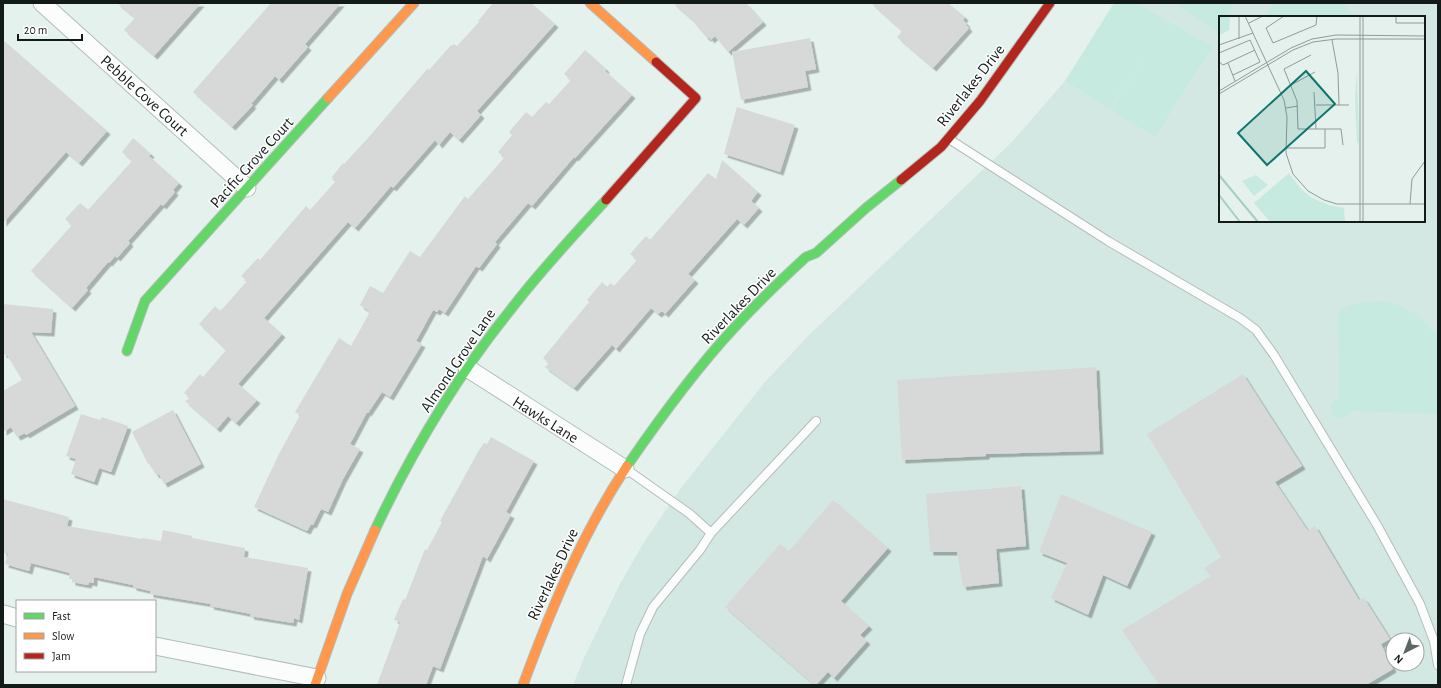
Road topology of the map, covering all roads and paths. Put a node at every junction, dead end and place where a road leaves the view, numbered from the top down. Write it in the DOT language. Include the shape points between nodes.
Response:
graph roads {
  1 [pos="42,3"];
  2 [pos="414,3"];
  3 [pos="590,3"];
  4 [pos="1049,3"];
  5 [pos="948,138"];
  6 [pos="247,188"];
  7 [pos="127,351"];
  8 [pos="467,368"];
  9 [pos="816,421"];
  10 [pos="625,469"];
  11 [pos="711,533"];
  12 [pos="3,614"];
  13 [pos="16,618"];
  14 [pos="156,646"];
  15 [pos="1438,665"];
  16 [pos="316,682"];
  17 [pos="523,685"];
  18 [pos="626,685"];
  1 -- 6 [label="street, Pebble Cove Court"];
  2 -- 6 [label="street, Pacific Grove Court"];
  3 -- 8 [label="street, Almond Grove Lane" via="696,98 536,276"];
  4 -- 5 [label="street, Riverlakes Drive" via="980,101"];
  5 -- 10 [label="street, Riverlakes Drive" via="941,147 866,208 816,254 806,257 757,304 710,354 657,421"];
  5 -- 15 [label="lane" via="1108,241 1240,318 1256,330 1274,355 1377,525 1420,604 1434,641"];
  6 -- 7 [label="street, Pacific Grove Court" via="145,302"];
  8 -- 10 [label="street, Hawks Lane"];
  8 -- 16 [label="street, Almond Grove Lane" via="426,432 388,503 354,577"];
  9 -- 11 [label="lane"];
  10 -- 11 [label="lane" via="690,514"];
  10 -- 17 [label="street, Riverlakes Drive" via="590,528 560,590"];
  11 -- 18 [label="lane" via="653,607 640,634"];
  12 -- 13 [label="street"];
  14 -- 16 [label="street"];
}
